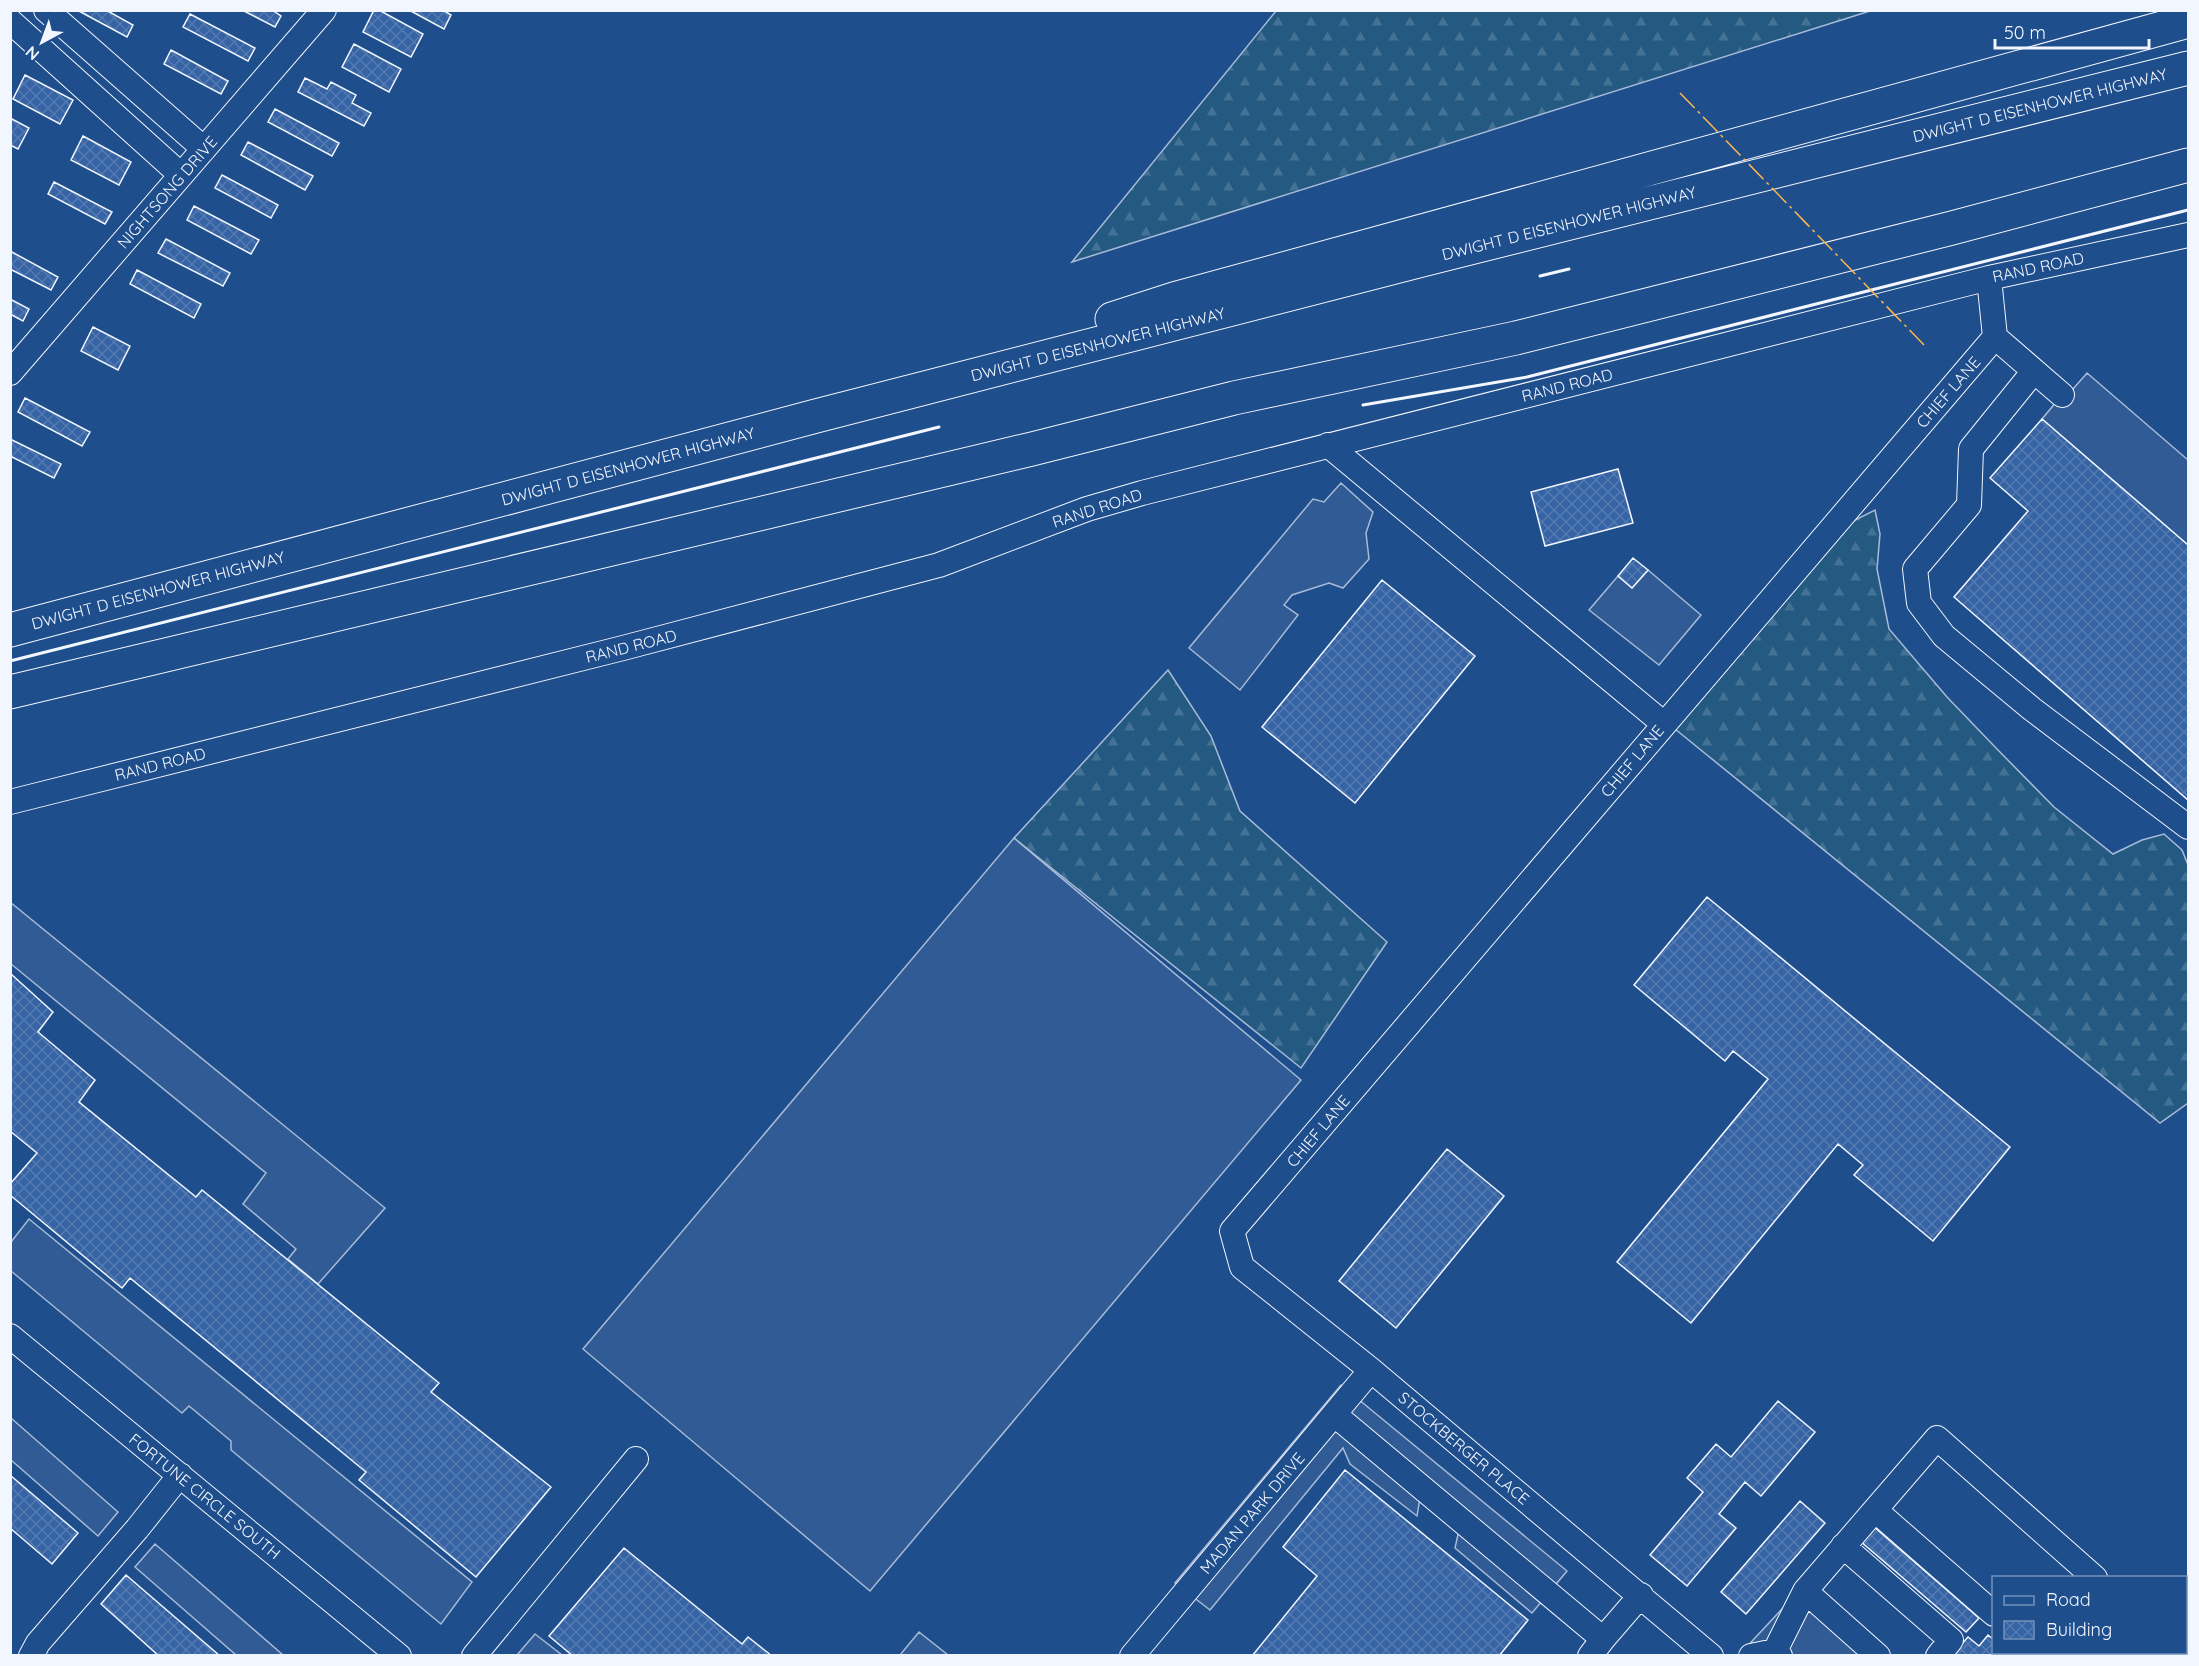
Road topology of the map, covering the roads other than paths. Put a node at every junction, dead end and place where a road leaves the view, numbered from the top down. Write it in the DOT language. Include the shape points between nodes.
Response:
graph roads {
  1 [pos="46,10"];
  2 [pos="324,10"];
  3 [pos="15,21"];
  4 [pos="2188,21"];
  5 [pos="2188,68"];
  6 [pos="204,149"];
  7 [pos="2188,165"];
  8 [pos="182,175"];
  9 [pos="2188,189"];
  10 [pos="1952,228"];
  11 [pos="2188,235"];
  12 [pos="1989,278"];
  13 [pos="1995,337"];
  14 [pos="2034,371"];
  15 [pos="10,373"];
  16 [pos="2062,395"];
  17 [pos="816,416"];
  18 [pos="1328,446"];
  19 [pos="10,630"];
  20 [pos="10,692"];
  21 [pos="1664,724"];
  22 [pos="10,802"];
  23 [pos="2188,827"];
  24 [pos="1232,1231"];
  25 [pos="10,1336"];
  26 [pos="1371,1370"];
  27 [pos="1335,1415"];
  28 [pos="636,1459"];
  29 [pos="180,1475"];
  30 [pos="1875,1510"];
  31 [pos="1843,1546"];
  32 [pos="2093,1576"];
  33 [pos="1805,1591"];
  34 [pos="1641,1595"];
  35 [pos="1992,1612"];
  36 [pos="1596,1647"];
  37 [pos="1777,1653"];
  38 [pos="31,1656"];
  39 [pos="399,1656"];
  40 [pos="474,1656"];
  41 [pos="1132,1656"];
  42 [pos="1711,1656"];
  43 [pos="1751,1656"];
  44 [pos="1878,1656"];
  45 [pos="1938,1656"];
  1 -- 6 [label="street"];
  2 -- 6 [label="street, NIGHTSONG DRIVE"];
  3 -- 8 [label="street"];
  4 -- 17 [label="highway" via="1174,299"];
  5 -- 17 [label="highway, DWIGHT D EISENHOWER HIGHWAY"];
  6 -- 8 [label="street, NIGHTSONG DRIVE"];
  7 -- 10 [label="highway"];
  8 -- 15 [label="street, NIGHTSONG DRIVE"];
  9 -- 10 [label="highway"];
  10 -- 20 [label="highway" via="1516,338 1234,398"];
  11 -- 12 [label="street, RAND ROAD"];
  12 -- 13 [label="street"];
  12 -- 18 [label="street, RAND ROAD"];
  13 -- 14 [label="street"];
  13 -- 21 [label="street, CHIEF LANE"];
  14 -- 16 [label="street"];
  14 -- 23 [label="street" via="1971,449 1969,505 1915,569 1919,603 1944,636 2032,709"];
  17 -- 19 [label="highway, DWIGHT D EISENHOWER HIGHWAY"];
  18 -- 21 [label="street"];
  18 -- 22 [label="street, RAND ROAD" via="1087,509 939,565"];
  21 -- 24 [label="street, CHIEF LANE"];
  24 -- 26 [label="street, STOCKBERGER PLACE" via="1242,1267"];
  25 -- 29 [label="street, FORTUNE CIRCLE SOUTH"];
  26 -- 27 [label="street, MADAN PARK DRIVE"];
  26 -- 34 [label="street, STOCKBERGER PLACE"];
  27 -- 36 [label="street"];
  27 -- 41 [label="street, MADAN PARK DRIVE"];
  28 -- 40 [label="street"];
  29 -- 38 [label="street"];
  29 -- 39 [label="street, FORTUNE CIRCLE SOUTH"];
  30 -- 31 [label="street"];
  30 -- 32 [label="street" via="1937,1438"];
  30 -- 35 [label="street"];
  31 -- 33 [label="street"];
  31 -- 45 [label="street" via="1951,1640"];
  33 -- 37 [label="street"];
  33 -- 44 [label="street"];
  34 -- 36 [label="street"];
  34 -- 42 [label="street, STOCKBERGER PLACE"];
  37 -- 43 [label="street"];
}
